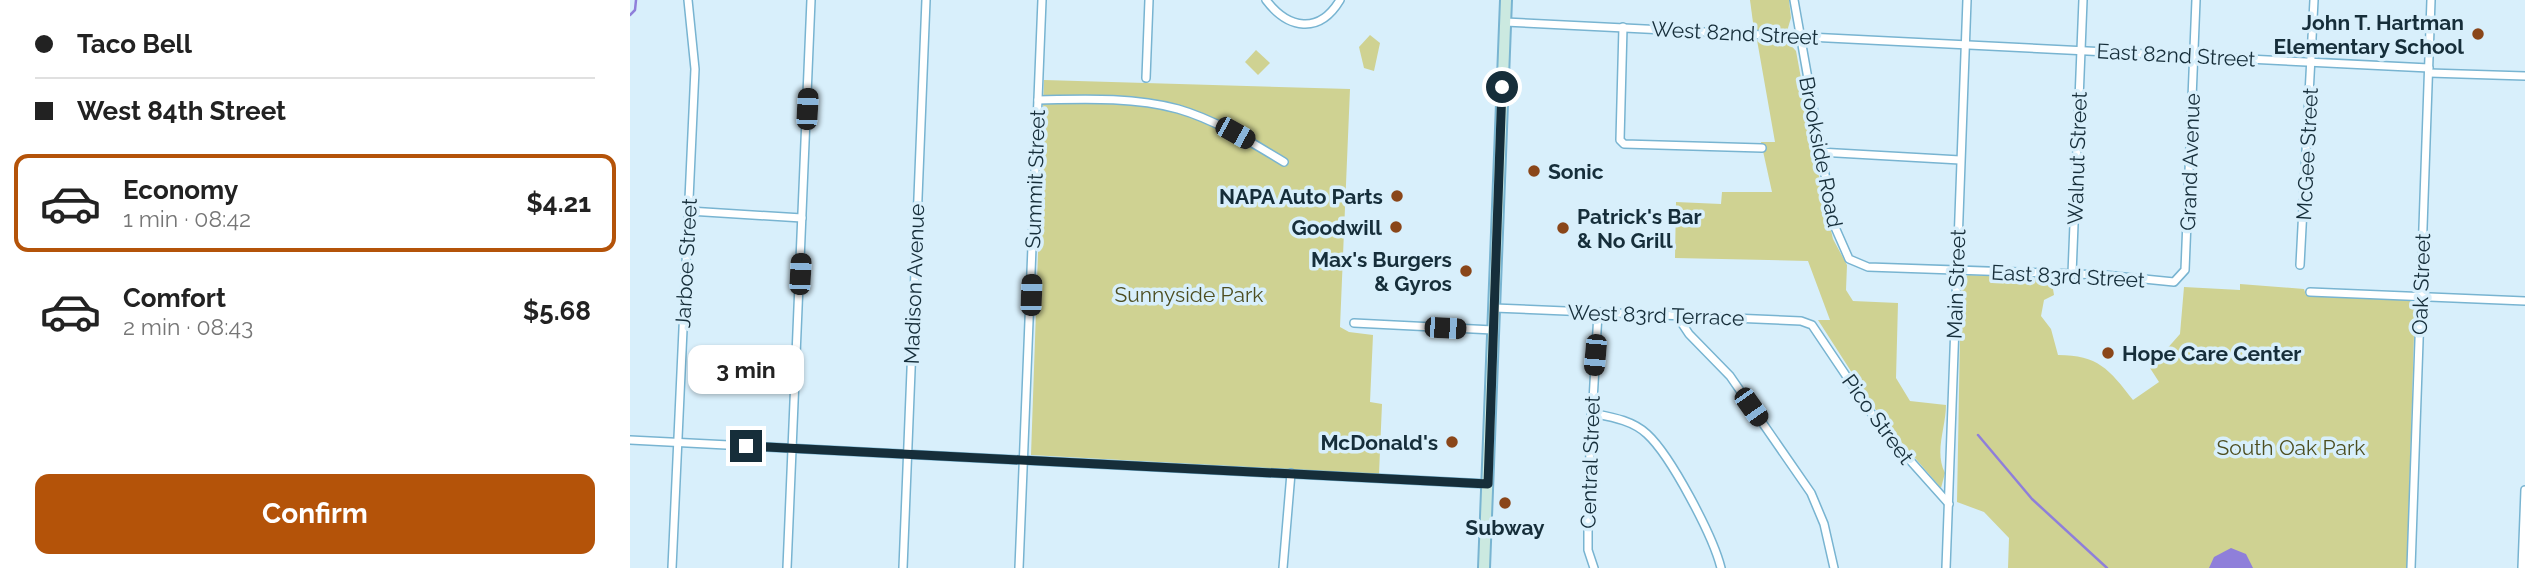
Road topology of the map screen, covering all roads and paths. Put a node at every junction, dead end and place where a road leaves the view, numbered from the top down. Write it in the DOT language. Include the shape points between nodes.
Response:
graph roads {
  1 [pos="688,0"];
  2 [pos="811,0"];
  3 [pos="926,0"];
  4 [pos="1042,0"];
  5 [pos="1149,0"];
  6 [pos="1266,0"];
  7 [pos="1340,0"];
  8 [pos="1506,0"];
  9 [pos="1794,0"];
  10 [pos="1967,0"];
  11 [pos="2082,0"];
  12 [pos="2196,0"];
  13 [pos="2314,0"];
  14 [pos="2431,0"];
  15 [pos="1505,22"];
  16 [pos="1623,27"];
  17 [pos="1798,35"];
  18 [pos="1965,45"];
  19 [pos="2081,51"];
  20 [pos="2194,56"];
  21 [pos="2312,62"];
  22 [pos="2429,70"];
  23 [pos="2525,76"];
  24 [pos="1146,78"];
  25 [pos="1038,100"];
  26 [pos="1762,148"];
  27 [pos="1819,152"];
  28 [pos="1960,160"];
  29 [pos="1284,162"];
  30 [pos="689,211"];
  31 [pos="803,218"];
  32 [pos="1849,259"];
  33 [pos="2300,265"];
  34 [pos="1956,270"];
  35 [pos="2073,274"];
  36 [pos="2179,280"];
  37 [pos="2310,292"];
  38 [pos="2421,295"];
  39 [pos="2525,301"];
  40 [pos="1494,308"];
  41 [pos="1598,313"];
  42 [pos="1677,316"];
  43 [pos="1354,323"];
  44 [pos="1815,328"];
  45 [pos="1493,330"];
  46 [pos="1591,413"];
  47 [pos="630,440"];
  48 [pos="678,442"];
  49 [pos="791,448"];
  50 [pos="907,454"];
  51 [pos="1024,461"];
  52 [pos="1291,473"];
  53 [pos="1488,484"];
  54 [pos="2525,489"];
  55 [pos="1949,505"];
  56 [pos="673,568"];
  57 [pos="787,568"];
  58 [pos="903,568"];
  59 [pos="1020,568"];
  60 [pos="1283,568"];
  61 [pos="1485,568"];
  62 [pos="1594,568"];
  63 [pos="1721,568"];
  64 [pos="1834,568"];
  65 [pos="1946,568"];
  66 [pos="2411,568"];
  67 [pos="2522,568"];
  1 -- 30 [label="street, Jarboe Street" via="695,69"];
  2 -- 31 [label="street"];
  3 -- 50 [label="street, Madison Avenue"];
  4 -- 25 [label="street, Summit Street"];
  5 -- 24 [label="street"];
  6 -- 7 [label="street" via="1281,18 1300,24 1327,16"];
  8 -- 15 [label="main road"];
  9 -- 17 [label="street, Brookside Road"];
  10 -- 18 [label="street, Main Street"];
  11 -- 19 [label="street, Walnut Street"];
  12 -- 20 [label="street, Grand Avenue"];
  13 -- 21 [label="street, McGee Street"];
  14 -- 22 [label="street, Oak Street"];
  15 -- 16 [label="street, West 82nd Street"];
  15 -- 40 [label="main road"];
  16 -- 17 [label="street, West 82nd Street"];
  16 -- 26 [label="street" via="1620,140 1624,144"];
  17 -- 18 [label="street, West 82nd Street"];
  17 -- 27 [label="street, Brookside Road"];
  18 -- 19 [label="street, East 82nd Street"];
  18 -- 28 [label="street, Main Street"];
  19 -- 20 [label="street, East 82nd Street"];
  19 -- 35 [label="street, Walnut Street"];
  20 -- 21 [label="street, East 82nd Street"];
  20 -- 36 [label="street, Grand Avenue" via="2185,270"];
  21 -- 22 [label="street, East 82nd Street"];
  21 -- 33 [label="street, McGee Street"];
  22 -- 23 [label="street, East 82nd Street"];
  22 -- 38 [label="street, Oak Street"];
  25 -- 29 [label="street" via="1125,101 1179,110 1228,130"];
  25 -- 51 [label="street, Summit Street"];
  27 -- 28 [label="street"];
  27 -- 32 [label="street, Brookside Road" via="1834,225"];
  28 -- 34 [label="street, Main Street"];
  30 -- 31 [label="street"];
  30 -- 48 [label="street, Jarboe Street"];
  31 -- 49 [label="street"];
  32 -- 34 [label="street, East 83rd Street" via="1868,267"];
  34 -- 35 [label="street, East 83rd Street"];
  34 -- 55 [label="street, Main Street"];
  35 -- 36 [label="street, East 83rd Street"];
  37 -- 38 [label="street"];
  38 -- 39 [label="street"];
  38 -- 66 [label="street, Oak Street"];
  40 -- 41 [label="street, West 83rd Terrace"];
  40 -- 45 [label="main road"];
  41 -- 42 [label="street, West 83rd Terrace"];
  41 -- 46 [label="street, Central Street"];
  42 -- 44 [label="street, West 83rd Terrace" via="1801,321"];
  42 -- 64 [label="street" via="1730,376 1811,493"];
  43 -- 45 [label="street"];
  44 -- 55 [label="street, Pico Street" via="1882,429"];
  45 -- 53 [label="main road"];
  46 -- 62 [label="street, Central Street" via="1588,550"];
  46 -- 63 [label="street" via="1635,425 1659,448 1715,546"];
  47 -- 48 [label="street"];
  48 -- 49 [label="street"];
  48 -- 56 [label="street, Jarboe Street"];
  49 -- 50 [label="street"];
  49 -- 57 [label="street"];
  50 -- 51 [label="street"];
  50 -- 58 [label="street, Madison Avenue"];
  51 -- 52 [label="street"];
  51 -- 59 [label="street, Summit Street"];
  52 -- 53 [label="street"];
  52 -- 60 [label="street"];
  53 -- 61 [label="main road"];
  54 -- 67 [label="street"];
  55 -- 65 [label="street, Main Street"];
}
